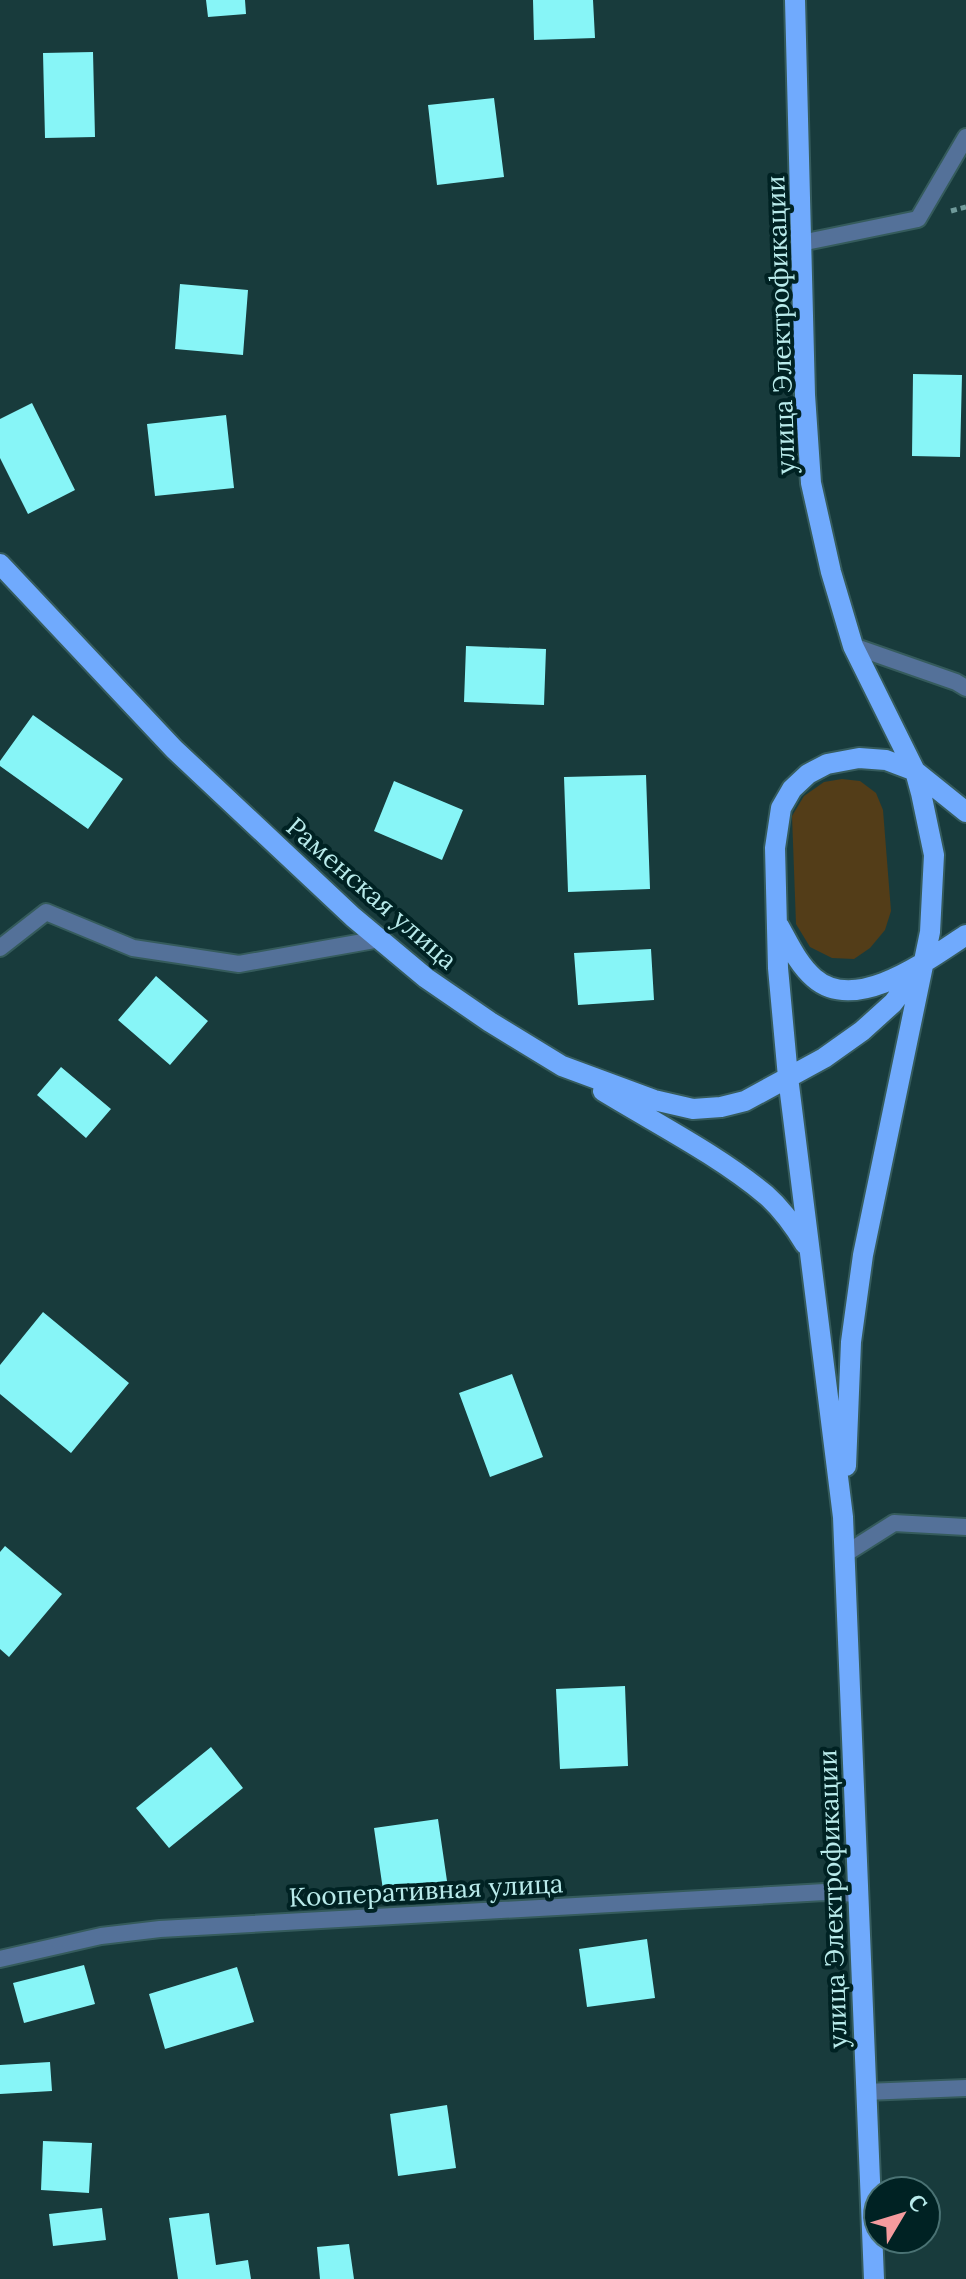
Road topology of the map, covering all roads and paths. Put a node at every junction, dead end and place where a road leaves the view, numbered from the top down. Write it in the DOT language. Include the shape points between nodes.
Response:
graph roads {
  1 [pos="795,0"];
  2 [pos="966,137"];
  3 [pos="801,243"];
  4 [pos="0,564"];
  5 [pos="853,646"];
  6 [pos="966,688"];
  7 [pos="915,771"];
  8 [pos="966,812"];
  9 [pos="777,923"];
  10 [pos="966,935"];
  11 [pos="380,939"];
  12 [pos="0,948"];
  13 [pos="923,963"];
  14 [pos="562,1066"];
  15 [pos="788,1077"];
  16 [pos="808,1249"];
  17 [pos="843,1517"];
  18 [pos="966,1527"];
  19 [pos="845,1554"];
  20 [pos="857,1894"];
  21 [pos="0,1959"];
  22 [pos="966,2088"];
  23 [pos="865,2092"];
  24 [pos="874,2279"];
  1 -- 3 [label="main road, улица Электрофикации"];
  2 -- 3 [label="street" via="918,219"];
  3 -- 5 [label="main road, улица Электрофикации" via="811,483"];
  4 -- 11 [label="main road, Раменская улица" via="174,749"];
  5 -- 6 [label="street"];
  5 -- 7 [label="main road, улица Электрофикации"];
  7 -- 8 [label="main road"];
  7 -- 9 [label="main road" via="886,760 859,758 827,764 792,789 781,808 775,848"];
  7 -- 13 [label="main road" via="934,855"];
  9 -- 13 [label="main road" via="798,961 816,980 841,991 867,989"];
  9 -- 15 [label="main road"];
  10 -- 13 [label="main road"];
  11 -- 12 [label="street" via="239,964 133,948 46,912"];
  11 -- 14 [label="main road, Раменская улица" via="426,978"];
  13 -- 15 [label="main road, Раменская улица" via="893,1003 862,1031"];
  13 -- 17 [label="main road" via="863,1255 851,1342"];
  14 -- 15 [label="main road, Раменская улица" via="693,1109 745,1101"];
  14 -- 16 [label="main road" via="742,1177 791,1222"];
  15 -- 16 [label="main road"];
  16 -- 17 [label="main road"];
  17 -- 19 [label="main road, улица Электрофикации"];
  18 -- 19 [label="street" via="894,1523"];
  19 -- 20 [label="main road, улица Электрофикации"];
  20 -- 21 [label="street, Кооперативная улица" via="160,1929"];
  20 -- 23 [label="main road, улица Электрофикации"];
  22 -- 23 [label="street"];
  23 -- 24 [label="main road, улица Электрофикации"];
}
